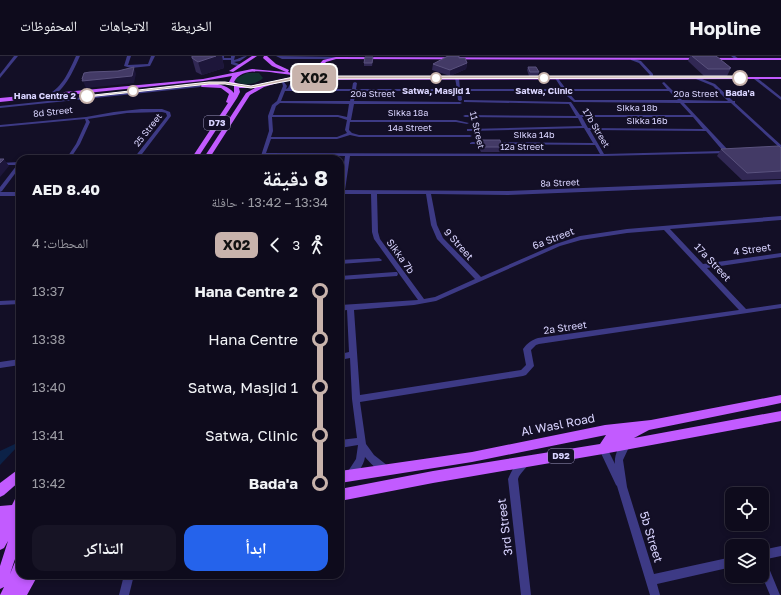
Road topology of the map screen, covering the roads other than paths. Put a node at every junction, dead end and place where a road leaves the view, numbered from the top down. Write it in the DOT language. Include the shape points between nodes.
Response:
graph roads {
  1 [pos="16,56"];
  2 [pos="78,56"];
  3 [pos="129,56"];
  4 [pos="153,56"];
  5 [pos="222,56"];
  6 [pos="245,56"];
  7 [pos="256,56"];
  8 [pos="265,56"];
  9 [pos="278,56"];
  10 [pos="359,57"];
  11 [pos="452,57"];
  12 [pos="547,57"];
  13 [pos="641,57"];
  14 [pos="735,57"];
  15 [pos="336,58"];
  16 [pos="632,59"];
  17 [pos="781,59"];
  18 [pos="232,60"];
  19 [pos="241,69"];
  20 [pos="317,71"];
  21 [pos="270,73"];
  22 [pos="0,78"];
  23 [pos="297,78"];
  24 [pos="320,78"];
  25 [pos="457,78"];
  26 [pos="557,78"];
  27 [pos="648,78"];
  28 [pos="698,78"];
  29 [pos="717,78"];
  30 [pos="755,78"];
  31 [pos="781,78"];
  32 [pos="157,82"];
  33 [pos="282,83"];
  34 [pos="355,83"];
  35 [pos="664,83"];
  36 [pos="166,84"];
  37 [pos="198,84"];
  38 [pos="235,85"];
  39 [pos="265,85"];
  40 [pos="714,85"];
  41 [pos="184,86"];
  42 [pos="173,90"];
  43 [pos="286,90"];
  44 [pos="354,90"];
  45 [pos="459,90"];
  46 [pos="565,90"];
  47 [pos="670,90"];
  48 [pos="64,94"];
  49 [pos="48,96"];
  50 [pos="781,99"];
  51 [pos="0,100"];
  52 [pos="462,101"];
  53 [pos="21,102"];
  54 [pos="279,102"];
  55 [pos="352,102"];
  56 [pos="681,102"];
  57 [pos="734,102"];
  58 [pos="572,103"];
  59 [pos="0,104"];
  60 [pos="229,105"];
  61 [pos="0,107"];
  62 [pos="238,108"];
  63 [pos="464,109"];
  64 [pos="168,112"];
  65 [pos="270,116"];
  66 [pos="466,116"];
  67 [pos="580,116"];
  68 [pos="694,116"];
  69 [pos="86,118"];
  70 [pos="349,120"];
  71 [pos="467,123"];
  72 [pos="0,126"];
  73 [pos="587,128"];
  74 [pos="469,130"];
  75 [pos="707,130"];
  76 [pos="349,132"];
  77 [pos="470,136"];
  78 [pos="269,138"];
  79 [pos="472,143"];
  80 [pos="78,144"];
  81 [pos="596,144"];
  82 [pos="781,149"];
  83 [pos="773,150"];
  84 [pos="735,151"];
  85 [pos="727,152"];
  86 [pos="264,154"];
  87 [pos="348,154"];
  88 [pos="71,155"];
  89 [pos="74,155"];
  90 [pos="138,155"];
  91 [pos="197,155"];
  92 [pos="209,155"];
  93 [pos="474,155"];
  94 [pos="603,155"];
  95 [pos="16,163"];
  96 [pos="0,164"];
  97 [pos="16,168"];
  98 [pos="16,172"];
  99 [pos="344,176"];
  100 [pos="9,178"];
  101 [pos="781,182"];
  102 [pos="0,190"];
  103 [pos="344,192"];
  104 [pos="374,193"];
  105 [pos="428,193"];
  106 [pos="0,194"];
  107 [pos="16,194"];
  108 [pos="779,219"];
  109 [pos="666,228"];
  110 [pos="781,255"];
  111 [pos="379,260"];
  112 [pos="344,262"];
  113 [pos="703,266"];
  114 [pos="395,274"];
  115 [pos="344,278"];
  116 [pos="480,280"];
  117 [pos="16,302"];
  118 [pos="424,302"];
  119 [pos="0,303"];
  120 [pos="778,306"];
  121 [pos="350,307"];
  122 [pos="344,308"];
  123 [pos="744,311"];
  124 [pos="781,312"];
  125 [pos="352,355"];
  126 [pos="344,356"];
  127 [pos="16,362"];
  128 [pos="2,364"];
  129 [pos="16,365"];
  130 [pos="356,399"];
  131 [pos="781,399"];
  132 [pos="781,416"];
  133 [pos="651,425"];
  134 [pos="362,443"];
  135 [pos="344,444"];
  136 [pos="626,445"];
  137 [pos="603,449"];
  138 [pos="526,461"];
  139 [pos="385,470"];
  140 [pos="344,476"];
  141 [pos="16,477"];
  142 [pos="622,487"];
  143 [pos="0,491"];
  144 [pos="344,494"];
  145 [pos="0,513"];
  146 [pos="14,524"];
  147 [pos="3,546"];
  148 [pos="781,551"];
  149 [pos="769,554"];
  150 [pos="725,564"];
  151 [pos="16,576"];
  152 [pos="29,579"];
  153 [pos="128,579"];
  154 [pos="650,580"];
  155 [pos="769,581"];
  156 [pos="0,582"];
  157 [pos="8,595"];
  158 [pos="19,595"];
  159 [pos="124,595"];
  160 [pos="526,595"];
  161 [pos="655,595"];
  162 [pos="775,595"];
  1 -- 22 [label="street"];
  2 -- 48 [label="street"];
  3 -- 4 [label="street" via="126,65 129,67 149,65"];
  5 -- 18 [label="street" via="224,59"];
  6 -- 18 [label="street" via="239,60"];
  7 -- 19 [label="main road"];
  8 -- 21 [label="main road" via="264,65"];
  8 -- 23 [label="main road"];
  9 -- 15 [label="street"];
  10 -- 11 [label="main road"];
  10 -- 15 [label="main road"];
  11 -- 12 [label="main road"];
  12 -- 16 [label="main road"];
  13 -- 14 [label="main road"];
  13 -- 16 [label="main road"];
  14 -- 17 [label="main road"];
  15 -- 20 [label="main road" via="321,62"];
  16 -- 27 [label="street" via="640,62 652,75"];
  18 -- 19 [label="street"];
  19 -- 21 [label="main road"];
  19 -- 37 [label="main road"];
  19 -- 38 [label="main road" via="232,79"];
  20 -- 23 [label="main road"];
  20 -- 24 [label="main road"];
  21 -- 23 [label="main road"];
  21 -- 39 [label="main road" via="273,79"];
  23 -- 24 [label="main road"];
  23 -- 33 [label="main road"];
  23 -- 39 [label="main road"];
  23 -- 43 [label="street"];
  24 -- 25 [label="main road"];
  25 -- 26 [label="main road"];
  25 -- 45 [label="street"];
  26 -- 27 [label="main road"];
  26 -- 46 [label="street, 17b Street"];
  27 -- 28 [label="main road"];
  28 -- 29 [label="main road"];
  28 -- 40 [label="street"];
  29 -- 30 [label="main road"];
  29 -- 40 [label="street" via="713,80"];
  30 -- 31 [label="main road"];
  30 -- 50 [label="street"];
  32 -- 36 [label="main road"];
  33 -- 43 [label="street"];
  33 -- 62 [label="main road" via="254,93"];
  34 -- 44 [label="street"];
  35 -- 47 [label="street"];
  36 -- 37 [label="main road"];
  36 -- 48 [label="main road"];
  37 -- 41 [label="main road"];
  37 -- 42 [label="street"];
  37 -- 60 [label="main road" via="216,85 227,89 232,94"];
  38 -- 39 [label="main road"];
  38 -- 41 [label="main road" via="209,83"];
  38 -- 60 [label="main road, D73" via="237,92"];
  39 -- 62 [label="main road, D73" via="248,94"];
  40 -- 57 [label="street"];
  41 -- 42 [label="main road"];
  41 -- 48 [label="main road"];
  42 -- 48 [label="street"];
  43 -- 44 [label="street"];
  43 -- 54 [label="street"];
  44 -- 45 [label="street"];
  44 -- 55 [label="street"];
  45 -- 46 [label="street"];
  45 -- 52 [label="street"];
  46 -- 47 [label="street"];
  46 -- 58 [label="street, 17b Street"];
  47 -- 56 [label="street"];
  48 -- 49 [label="main road"];
  48 -- 49 [label="street"];
  48 -- 53 [label="main road"];
  48 -- 53 [label="main road"];
  48 -- 61 [label="street"];
  49 -- 51 [label="main road"];
  52 -- 55 [label="street, 20a Street"];
  52 -- 58 [label="street, 20a Street"];
  53 -- 59 [label="main road"];
  54 -- 55 [label="street, 20a Street"];
  54 -- 65 [label="street" via="274,105"];
  55 -- 70 [label="street"];
  56 -- 57 [label="street, 20a Street"];
  56 -- 58 [label="street, 20a Street"];
  56 -- 68 [label="street"];
  57 -- 82 [label="street"];
  58 -- 67 [label="street, 17b Street"];
  60 -- 91 [label="main road, D73"];
  62 -- 92 [label="main road, D73"];
  63 -- 66 [label="street, 11 Street"];
  64 -- 69 [label="street, 8d Street" via="155,110"];
  64 -- 90 [label="street, 25 Street" via="169,116"];
  65 -- 70 [label="street, Sikka 18a" via="338,116"];
  65 -- 78 [label="street"];
  66 -- 67 [label="street, Sikka 18b"];
  66 -- 71 [label="street, 11 Street"];
  67 -- 68 [label="street, Sikka 18b"];
  67 -- 73 [label="street, 17b Street"];
  68 -- 75 [label="street"];
  69 -- 72 [label="street, 8d Street"];
  69 -- 80 [label="street" via="88,122"];
  70 -- 71 [label="street, Sikka 18a"];
  70 -- 76 [label="street"];
  71 -- 74 [label="street, 11 Street"];
  73 -- 74 [label="street, Sikka 16b"];
  73 -- 75 [label="street, Sikka 16b"];
  73 -- 81 [label="street, 17b Street"];
  74 -- 77 [label="street, 11 Street"];
  75 -- 85 [label="street"];
  76 -- 77 [label="street, 14a Street" via="356,136"];
  76 -- 78 [label="street, 14a Street" via="337,138"];
  77 -- 79 [label="street, 11 Street"];
  78 -- 86 [label="street"];
  79 -- 81 [label="street, Sikka 14b"];
  79 -- 93 [label="street, 11 Street"];
  80 -- 88 [label="street"];
  80 -- 89 [label="street"];
  81 -- 94 [label="street, 17b Street"];
  82 -- 83 [label="street"];
  84 -- 85 [label="street, 12a Street"];
  85 -- 94 [label="street, 12a Street"];
  86 -- 87 [label="street, 12a Street"];
  87 -- 93 [label="street, 12a Street"];
  87 -- 99 [label="street"];
  93 -- 94 [label="street, 12a Street"];
  95 -- 96 [label="street"];
  97 -- 100 [label="street"];
  98 -- 100 [label="street"];
  100 -- 102 [label="street"];
  101 -- 105 [label="street, 8a Street" via="527,193"];
  103 -- 104 [label="street, 8a Street"];
  104 -- 105 [label="street, 8a Street"];
  104 -- 118 [label="street, Sikka 7b" via="374,218 378,239"];
  105 -- 116 [label="street, 9 Street" via="434,225 440,239"];
  106 -- 107 [label="street"];
  108 -- 109 [label="street, 6a Street"];
  109 -- 113 [label="street, 17a Street"];
  109 -- 116 [label="street, 6a Street" via="609,233 569,241"];
  110 -- 113 [label="street, 4 Street"];
  111 -- 112 [label="street"];
  113 -- 123 [label="street, 17a Street"];
  114 -- 115 [label="street"];
  116 -- 118 [label="street, 6a Street"];
  117 -- 119 [label="street"];
  118 -- 121 [label="street, 6a Street"];
  120 -- 123 [label="street, 2a Street"];
  120 -- 124 [label="street"];
  121 -- 122 [label="street, 6a Street"];
  121 -- 125 [label="street"];
  123 -- 130 [label="street, 2a Street" via="538,341 527,349 530,366 523,373"];
  125 -- 126 [label="street"];
  125 -- 130 [label="street"];
  127 -- 128 [label="street"];
  128 -- 129 [label="street"];
  130 -- 134 [label="street"];
  131 -- 133 [label="main road, Al Wasl Road / D92"];
  132 -- 136 [label="main road, D92"];
  133 -- 137 [label="main road" via="631,434 608,439"];
  133 -- 139 [label="main road, Al Wasl Road / D92" via="605,430 472,457"];
  134 -- 135 [label="street"];
  134 -- 139 [label="street" via="371,458"];
  134 -- 140 [label="street" via="360,461"];
  136 -- 137 [label="main road, D92"];
  136 -- 142 [label="street, 5b Street" via="619,460"];
  137 -- 138 [label="main road, D92"];
  137 -- 142 [label="street, 5b Street"];
  138 -- 144 [label="main road, D92"];
  138 -- 160 [label="street, 3rd Street" via="516,471 513,479"];
  139 -- 140 [label="main road, Al Wasl Road / D92"];
  141 -- 143 [label="main road"];
  142 -- 154 [label="street, 5b Street"];
  145 -- 146 [label="main road"];
  146 -- 147 [label="main road"];
  146 -- 147 [label="main road"];
  147 -- 156 [label="main road"];
  148 -- 149 [label="street"];
  150 -- 154 [label="street"];
  151 -- 157 [label="main road"];
  152 -- 158 [label="main road"];
  153 -- 159 [label="street"];
  154 -- 161 [label="street, 5b Street"];
  155 -- 162 [label="street"];
}
